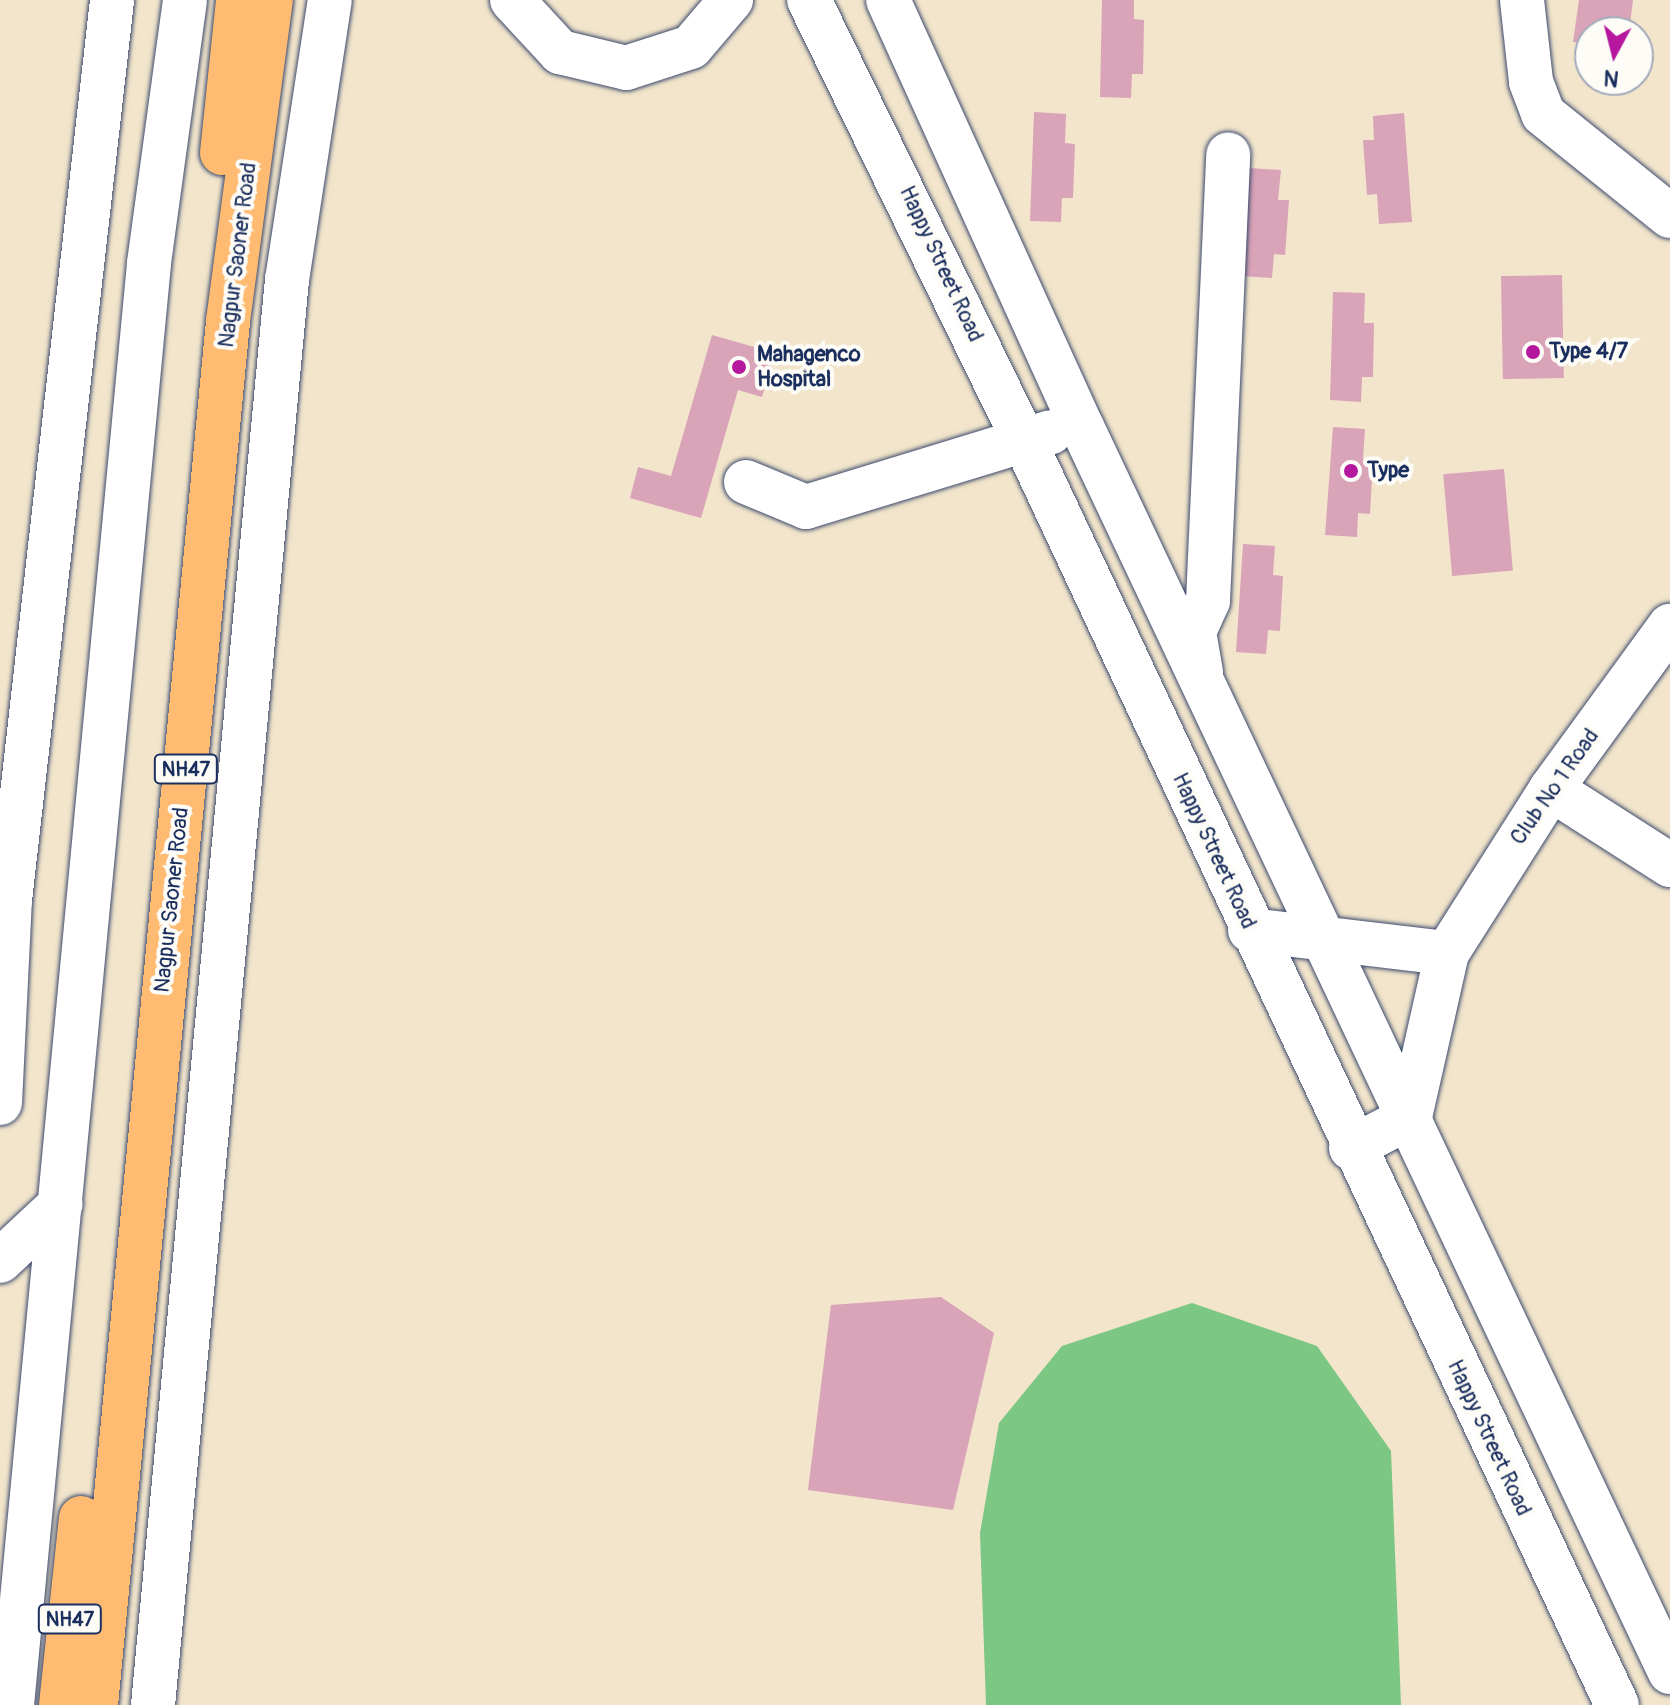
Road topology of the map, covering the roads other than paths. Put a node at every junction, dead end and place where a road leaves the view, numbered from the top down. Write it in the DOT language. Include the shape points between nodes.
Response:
graph roads {
  1 [pos="112,0"];
  2 [pos="185,0"];
  3 [pos="238,0"];
  4 [pos="271,0"];
  5 [pos="330,0"];
  6 [pos="512,0"];
  7 [pos="731,0"];
  8 [pos="809,0"];
  9 [pos="888,0"];
  10 [pos="1522,0"];
  11 [pos="1228,154"];
  12 [pos="1670,216"];
  13 [pos="1081,425"];
  14 [pos="1023,438"];
  15 [pos="746,482"];
  16 [pos="1670,626"];
  17 [pos="1203,683"];
  18 [pos="1551,789"];
  19 [pos="1670,865"];
  20 [pos="1250,930"];
  21 [pos="1323,934"];
  22 [pos="1447,953"];
  23 [pos="0,1103"];
  24 [pos="1410,1117"];
  25 [pos="1351,1148"];
  26 [pos="61,1204"];
  27 [pos="0,1261"];
  28 [pos="1670,1672"];
  29 [pos="12,1705"];
  30 [pos="61,1705"];
  31 [pos="96,1705"];
  32 [pos="153,1705"];
  33 [pos="1617,1705"];
  1 -- 23 [label="street" via="10,900"];
  2 -- 26 [label="street" via="149,263"];
  3 -- 30 [label="highway, Nagpur Saoner Road / NH47"];
  4 -- 31 [label="highway, Nagpur Saoner Road / NH47" via="228,321"];
  5 -- 32 [label="street" via="287,280"];
  6 -- 7 [label="street" via="560,52 626,68 691,47"];
  8 -- 14 [label="street, Happy Street Road"];
  9 -- 13 [label="street"];
  10 -- 12 [label="street" via="1531,82 1543,114"];
  11 -- 17 [label="street" via="1208,601 1194,632"];
  13 -- 14 [label="street"];
  13 -- 17 [label="street"];
  14 -- 15 [label="street" via="806,507"];
  14 -- 20 [label="street, Happy Street Road"];
  16 -- 18 [label="street, Club No 1 Road"];
  17 -- 21 [label="street"];
  18 -- 19 [label="street"];
  18 -- 22 [label="street, Club No 1 Road"];
  20 -- 21 [label="street"];
  20 -- 25 [label="street, Happy Street Road"];
  21 -- 22 [label="street"];
  21 -- 24 [label="street"];
  22 -- 24 [label="street, Club No 1 Road"];
  24 -- 25 [label="street"];
  24 -- 28 [label="street"];
  25 -- 33 [label="street, Happy Street Road"];
  26 -- 27 [label="street"];
  26 -- 29 [label="street"];
}
